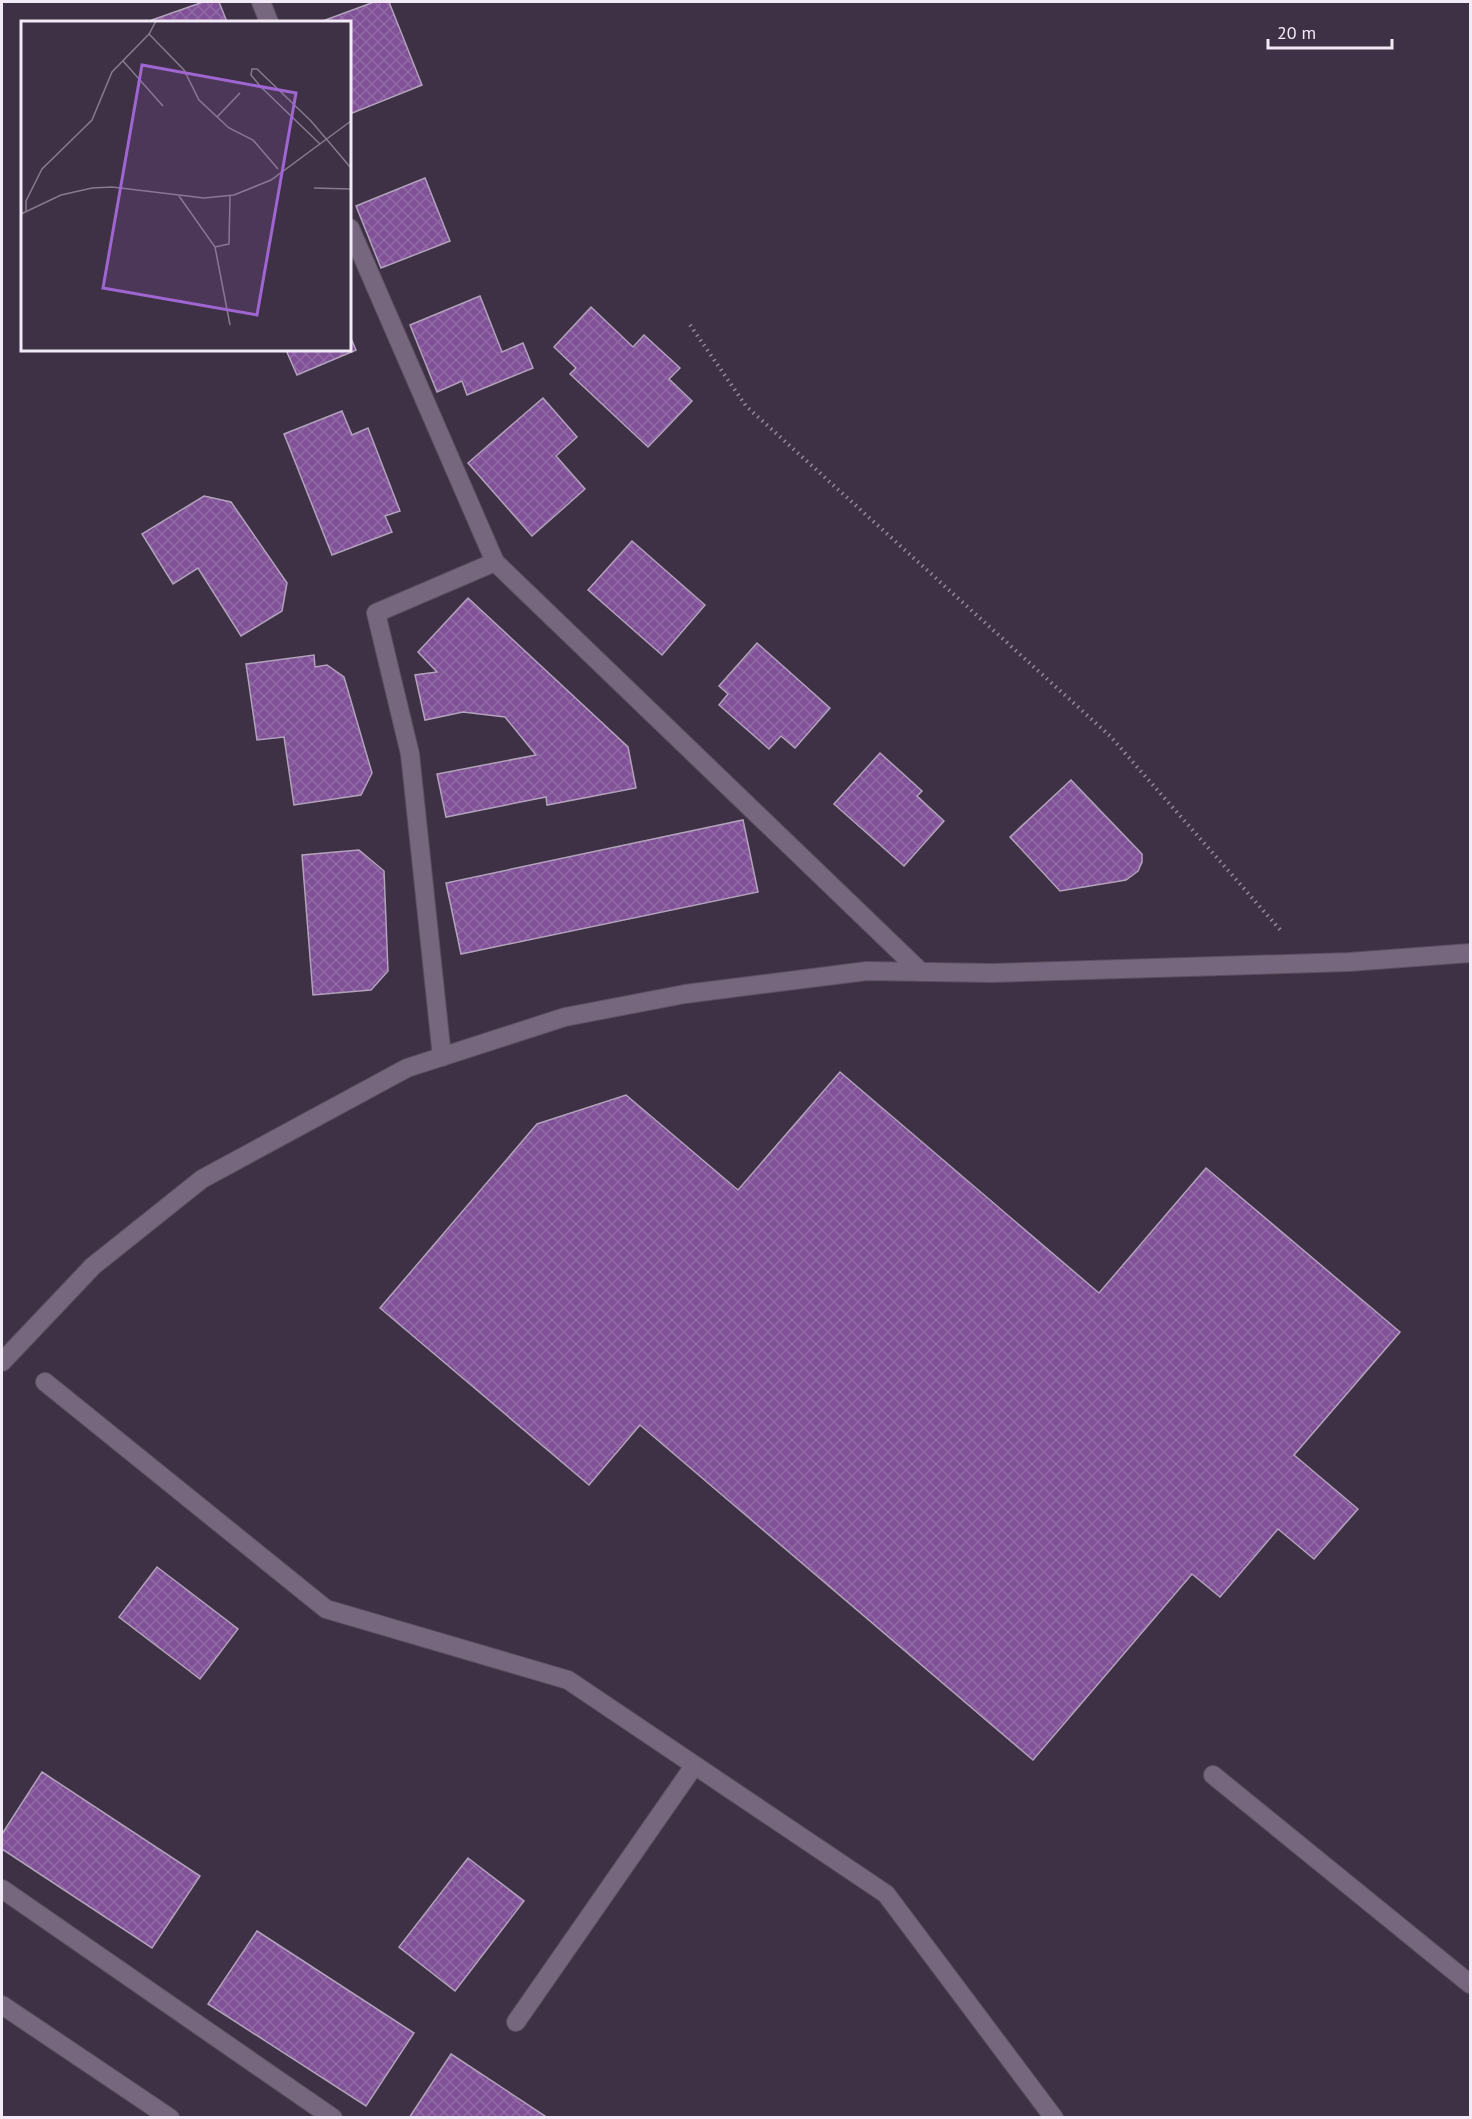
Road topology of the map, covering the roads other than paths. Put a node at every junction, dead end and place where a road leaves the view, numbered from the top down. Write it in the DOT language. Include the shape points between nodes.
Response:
graph roads {
  1 [pos="261,2"];
  2 [pos="269,21"];
  3 [pos="351,230"];
  4 [pos="495,562"];
  5 [pos="1470,953"];
  6 [pos="921,972"];
  7 [pos="442,1057"];
  8 [pos="2,1362"];
  9 [pos="45,1382"];
  10 [pos="694,1766"];
  11 [pos="1213,1775"];
  12 [pos="2,1889"];
  13 [pos="1470,1984"];
  14 [pos="2,2005"];
  15 [pos="516,2022"];
  16 [pos="170,2118"];
  17 [pos="333,2118"];
  18 [pos="1054,2118"];
  1 -- 2 [label="street"];
  3 -- 4 [label="street"];
  4 -- 6 [label="street"];
  4 -- 7 [label="street" via="376,613 410,754"];
  5 -- 6 [label="street" via="1309,963"];
  6 -- 7 [label="street" via="867,971 685,994 565,1017"];
  7 -- 8 [label="street" via="407,1068 202,1179 93,1266"];
  9 -- 10 [label="street" via="326,1609 568,1680"];
  10 -- 15 [label="street"];
  10 -- 18 [label="street" via="886,1894"];
  11 -- 13 [label="street"];
  12 -- 17 [label="street"];
  14 -- 16 [label="street"];
}
